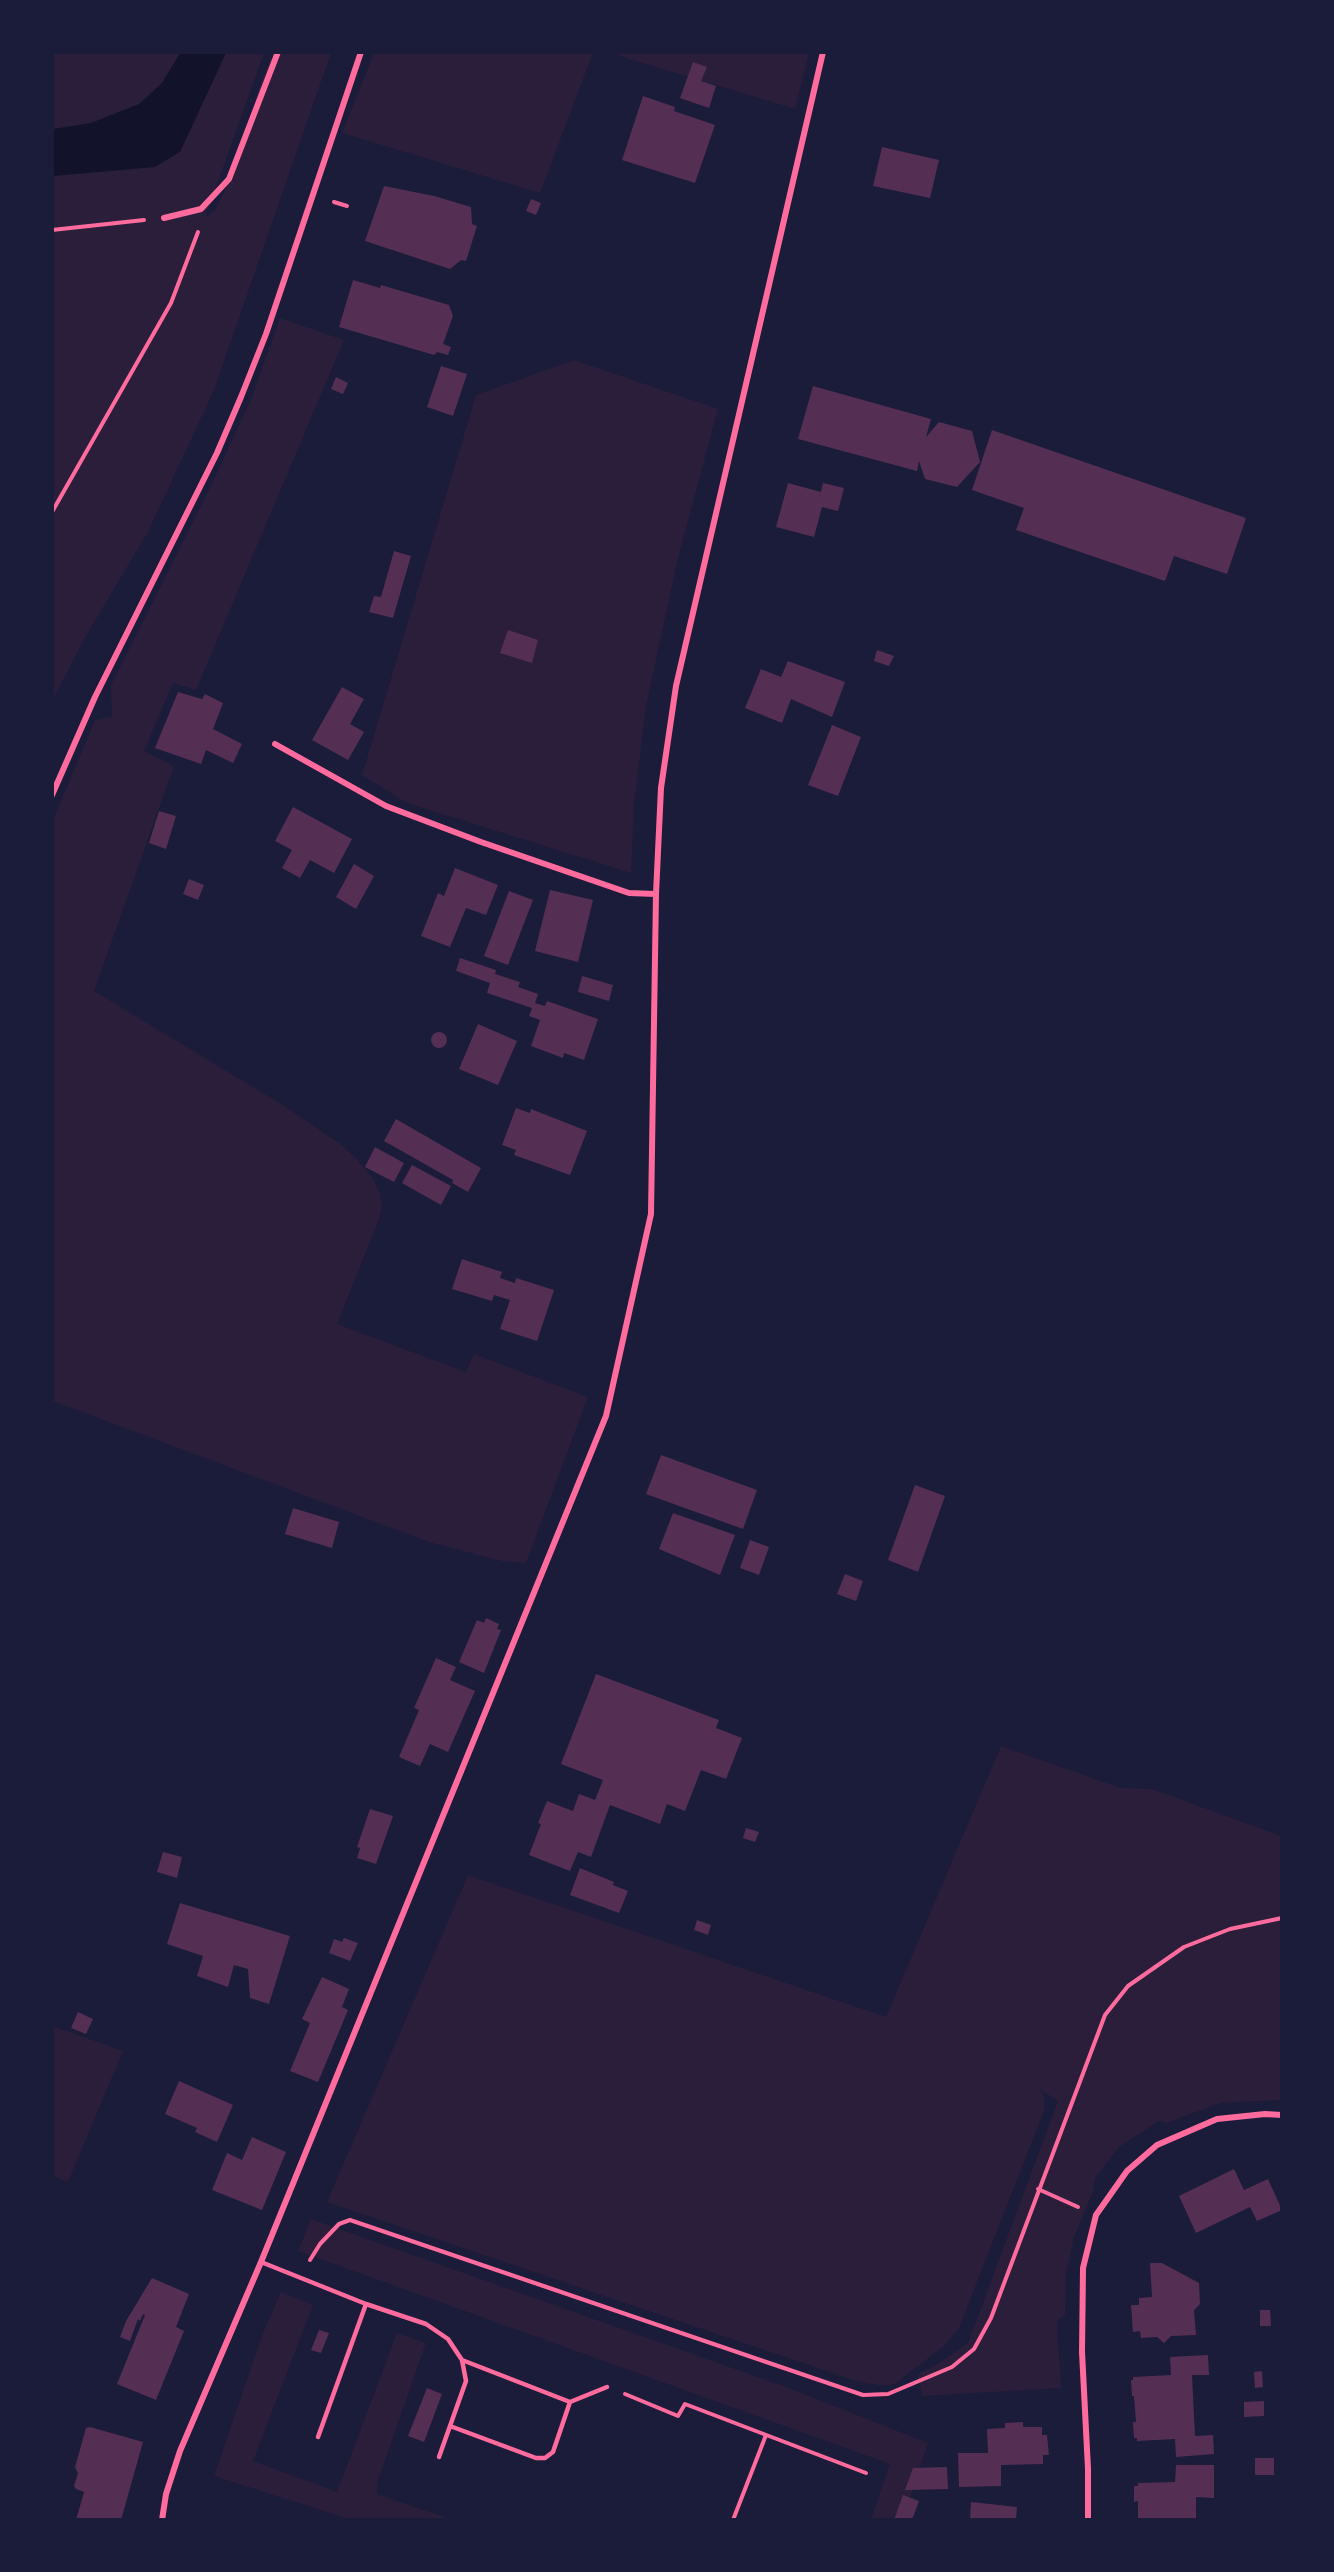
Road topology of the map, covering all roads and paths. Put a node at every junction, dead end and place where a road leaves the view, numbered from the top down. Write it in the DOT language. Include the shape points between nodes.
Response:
graph roads {
  1 [pos="278,52"];
  2 [pos="361,52"];
  3 [pos="824,52"];
  4 [pos="201,209"];
  5 [pos="164,218"];
  6 [pos="52,230"];
  7 [pos="52,512"];
  8 [pos="275,744"];
  9 [pos="52,795"];
  10 [pos="656,894"];
  11 [pos="1281,1918"];
  12 [pos="1281,2115"];
  13 [pos="1038,2189"];
  14 [pos="1096,2215"];
  15 [pos="261,2262"];
  16 [pos="300,2279"];
  17 [pos="366,2304"];
  18 [pos="462,2360"];
  19 [pos="608,2387"];
  20 [pos="570,2402"];
  21 [pos="450,2426"];
  22 [pos="766,2435"];
  23 [pos="318,2437"];
  24 [pos="440,2457"];
  25 [pos="866,2473"];
  26 [pos="162,2520"];
  27 [pos="734,2520"];
  28 [pos="1088,2520"];
  1 -- 4 [label="street" via="229,179"];
  2 -- 9 [label="street" via="241,397 217,453 94,697"];
  3 -- 10 [label="street" via="676,686 661,789"];
  4 -- 5 [label="street"];
  4 -- 7 [label="path" via="203,219 171,303"];
  5 -- 6 [label="path"];
  8 -- 10 [label="street" via="386,806 629,894"];
  10 -- 15 [label="street" via="651,1214 606,1416"];
  11 -- 13 [label="path" via="1230,1929 1184,1947 1128,1986 1105,2015"];
  12 -- 14 [label="street" via="1217,2119 1157,2145 1127,2171"];
  13 -- 14 [label="path"];
  13 -- 16 [label="path" via="991,2318 974,2349 952,2367 888,2394 863,2395 350,2220 339,2224 320,2244"];
  14 -- 28 [label="street" via="1083,2268"];
  15 -- 16 [label="lane"];
  15 -- 26 [label="street" via="180,2451"];
  16 -- 17 [label="lane"];
  17 -- 18 [label="lane" via="426,2324 448,2339"];
  17 -- 23 [label="lane"];
  18 -- 20 [label="lane"];
  18 -- 21 [label="lane" via="466,2381"];
  19 -- 20 [label="lane"];
  19 -- 22 [label="path" via="678,2416 685,2404"];
  20 -- 21 [label="lane" via="553,2452 545,2457 536,2458"];
  21 -- 24 [label="lane"];
  22 -- 25 [label="path"];
  22 -- 27 [label="path"];
}
